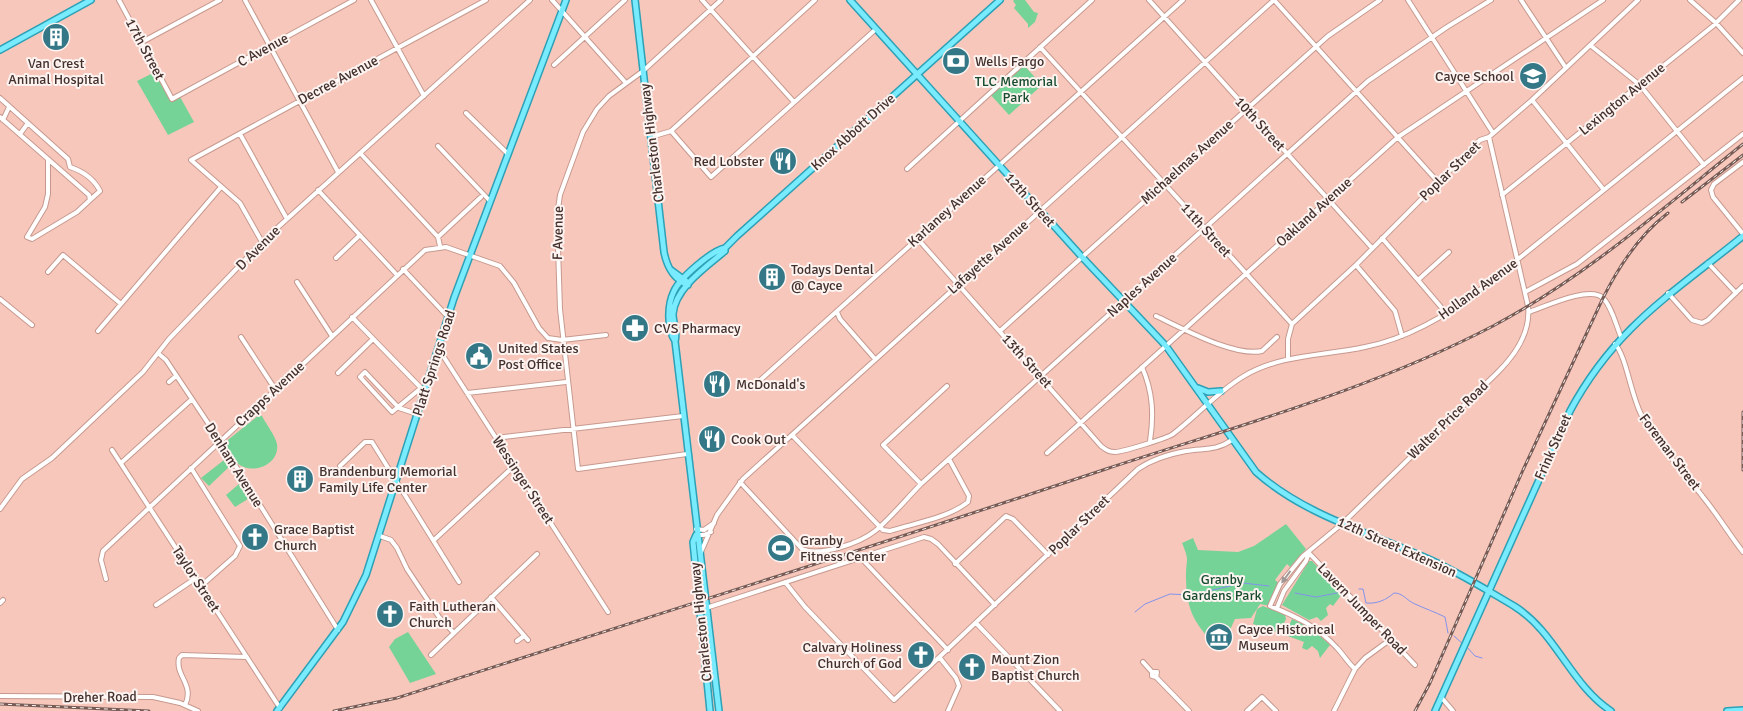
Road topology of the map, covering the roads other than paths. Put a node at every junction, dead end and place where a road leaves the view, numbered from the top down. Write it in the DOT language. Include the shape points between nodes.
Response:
graph roads {
  1 [pos="91,0"];
  2 [pos="119,0"];
  3 [pos="220,0"];
  4 [pos="245,0"];
  5 [pos="354,0"];
  6 [pos="371,0"];
  7 [pos="486,0"];
  8 [pos="530,0"];
  9 [pos="552,0"];
  10 [pos="566,0"];
  11 [pos="625,0"];
  12 [pos="635,0"];
  13 [pos="702,0"];
  14 [pos="721,0"];
  15 [pos="815,0"];
  16 [pos="850,0"];
  17 [pos="1000,0"];
  18 [pos="1092,0"];
  19 [pos="1149,0"];
  20 [pos="1183,0"];
  21 [pos="1274,0"];
  22 [pos="1380,0"];
  23 [pos="1408,0"];
  24 [pos="1491,0"];
  25 [pos="1521,0"];
  26 [pos="1604,0"];
  27 [pos="1690,0"];
  28 [pos="1739,0"];
  29 [pos="1636,1"];
  30 [pos="710,9"];
  31 [pos="562,10"];
  32 [pos="1164,17"];
  33 [pos="1716,23"];
  34 [pos="876,29"];
  35 [pos="585,36"];
  36 [pos="1433,37"];
  37 [pos="1546,38"];
  38 [pos="142,42"];
  39 [pos="1590,45"];
  40 [pos="270,46"];
  41 [pos="1040,46"];
  42 [pos="1316,47"];
  43 [pos="397,48"];
  44 [pos="0,50"];
  45 [pos="1743,52"];
  46 [pos="753,56"];
  47 [pos="1205,63"];
  48 [pos="554,65"];
  49 [pos="1566,68"];
  50 [pos="643,71"];
  51 [pos="917,74"];
  52 [pos="1743,78"];
  53 [pos="626,83"];
  54 [pos="1640,85"];
  55 [pos="1080,91"];
  56 [pos="1356,91"];
  57 [pos="1466,91"];
  58 [pos="424,96"];
  59 [pos="0,98"];
  60 [pos="172,99"];
  61 [pos="1532,100"];
  62 [pos="300,101"];
  63 [pos="794,102"];
  64 [pos="9,107"];
  65 [pos="1246,109"];
  66 [pos="466,113"];
  67 [pos="2,118"];
  68 [pos="959,120"];
  69 [pos="28,124"];
  70 [pos="671,131"];
  71 [pos="1677,131"];
  72 [pos="1493,133"];
  73 [pos="20,134"];
  74 [pos="240,134"];
  75 [pos="1743,134"];
  76 [pos="651,137"];
  77 [pos="1123,137"];
  78 [pos="1398,137"];
  79 [pos="1489,137"];
  80 [pos="1567,144"];
  81 [pos="438,146"];
  82 [pos="360,152"];
  83 [pos="508,154"];
  84 [pos="1287,154"];
  85 [pos="48,159"];
  86 [pos="1743,162"];
  87 [pos="998,165"];
  88 [pos="1704,165"];
  89 [pos="70,167"];
  90 [pos="907,169"];
  91 [pos="338,172"];
  92 [pos="64,174"];
  93 [pos="1438,182"];
  94 [pos="1164,183"];
  95 [pos="220,187"];
  96 [pos="318,190"];
  97 [pos="1604,190"];
  98 [pos="1502,196"];
  99 [pos="481,197"];
  100 [pos="90,200"];
  101 [pos="1328,200"];
  102 [pos="490,201"];
  103 [pos="1040,211"];
  104 [pos="287,219"];
  105 [pos="1205,228"];
  106 [pos="360,235"];
  107 [pos="1743,235"];
  108 [pos="438,237"];
  109 [pos="917,238"];
  110 [pos="1382,238"];
  111 [pos="262,242"];
  112 [pos="440,246"];
  113 [pos="725,248"];
  114 [pos="1372,248"];
  115 [pos="1449,252"];
  116 [pos="470,256"];
  117 [pos="1082,257"];
  118 [pos="336,258"];
  119 [pos="1518,260"];
  120 [pos="1708,263"];
  121 [pos="1356,265"];
  122 [pos="708,266"];
  123 [pos="402,269"];
  124 [pos="48,272"];
  125 [pos="1246,274"];
  126 [pos="397,275"];
  127 [pos="683,280"];
  128 [pos="1418,280"];
  129 [pos="297,282"];
  130 [pos="688,285"];
  131 [pos="958,285"];
  132 [pos="1743,286"];
  133 [pos="1524,292"];
  134 [pos="1668,293"];
  135 [pos="1736,293"];
  136 [pos="0,299"];
  137 [pos="1125,301"];
  138 [pos="121,304"];
  139 [pos="837,312"];
  140 [pos="1528,312"];
  141 [pos="1447,314"];
  142 [pos="352,316"];
  143 [pos="1156,316"];
  144 [pos="448,317"];
  145 [pos="1292,324"];
  146 [pos="32,325"];
  147 [pos="1184,330"];
  148 [pos="98,331"];
  149 [pos="1000,331"];
  150 [pos="606,334"];
  151 [pos="332,336"];
  152 [pos="1402,336"];
  153 [pos="241,337"];
  154 [pos="1277,337"];
  155 [pos="1621,337"];
  156 [pos="373,339"];
  157 [pos="562,340"];
  158 [pos="675,341"];
  159 [pos="1615,344"];
  160 [pos="1166,346"];
  161 [pos="438,348"];
  162 [pos="159,354"];
  163 [pos="1288,358"];
  164 [pos="875,359"];
  165 [pos="1142,367"];
  166 [pos="338,373"];
  167 [pos="176,376"];
  168 [pos="1040,376"];
  169 [pos="169,382"];
  170 [pos="566,382"];
  171 [pos="758,383"];
  172 [pos="947,386"];
  173 [pos="1196,387"];
  174 [pos="275,389"];
  175 [pos="423,390"];
  176 [pos="1221,391"];
  177 [pos="466,393"];
  178 [pos="192,399"];
  179 [pos="1207,403"];
  180 [pos="399,408"];
  181 [pos="417,414"];
  182 [pos="683,416"];
  183 [pos="1081,422"];
  184 [pos="573,428"];
  185 [pos="792,435"];
  186 [pos="496,438"];
  187 [pos="1232,440"];
  188 [pos="220,441"];
  189 [pos="1150,441"];
  190 [pos="112,450"];
  191 [pos="1047,453"];
  192 [pos="688,454"];
  193 [pos="949,459"];
  194 [pos="120,463"];
  195 [pos="340,466"];
  196 [pos="514,466"];
  197 [pos="191,468"];
  198 [pos="398,480"];
  199 [pos="740,482"];
  200 [pos="922,484"];
  201 [pos="150,506"];
  202 [pos="0,509"];
  203 [pos="714,523"];
  204 [pos="1342,523"];
  205 [pos="880,527"];
  206 [pos="696,532"];
  207 [pos="711,532"];
  208 [pos="380,536"];
  209 [pos="434,540"];
  210 [pos="1743,552"];
  211 [pos="1309,553"];
  212 [pos="529,554"];
  213 [pos="538,554"];
  214 [pos="700,554"];
  215 [pos="1048,555"];
  216 [pos="533,558"];
  217 [pos="861,558"];
  218 [pos="955,564"];
  219 [pos="196,578"];
  220 [pos="106,579"];
  221 [pos="459,582"];
  222 [pos="785,582"];
  223 [pos="201,586"];
  224 [pos="1488,592"];
  225 [pos="491,597"];
  226 [pos="156,605"];
  227 [pos="995,605"];
  228 [pos="706,608"];
  229 [pos="1277,608"];
  230 [pos="608,612"];
  231 [pos="976,622"];
  232 [pos="338,630"];
  233 [pos="454,633"];
  234 [pos="524,636"];
  235 [pos="1390,639"];
  236 [pos="528,640"];
  237 [pos="517,641"];
  238 [pos="430,646"];
  239 [pos="948,650"];
  240 [pos="435,651"];
  241 [pos="431,655"];
  242 [pos="247,657"];
  243 [pos="940,658"];
  244 [pos="1143,662"];
  245 [pos="1415,665"];
  246 [pos="1355,669"];
  247 [pos="0,696"];
  248 [pos="1441,697"];
  249 [pos="185,705"];
  250 [pos="279,709"];
  251 [pos="1743,710"];
  252 [pos="198,711"];
  253 [pos="710,711"];
  254 [pos="719,711"];
  255 [pos="948,711"];
  256 [pos="1060,711"];
  257 [pos="1189,711"];
  258 [pos="1247,711"];
  259 [pos="1276,711"];
  260 [pos="1334,711"];
  261 [pos="1435,711"];
  262 [pos="1453,711"];
  263 [pos="1611,711"];
  264 [pos="1727,711"];
  1 -- 44 [label="main road"];
  2 -- 38 [label="street, 17th Street"];
  3 -- 38 [label="street"];
  4 -- 40 [label="street"];
  5 -- 40 [label="street, C Avenue"];
  6 -- 43 [label="street"];
  7 -- 43 [label="street, Decree Avenue"];
  8 -- 58 [label="street, D Avenue"];
  9 -- 31 [label="street"];
  10 -- 31 [label="main road, Platt Springs Road"];
  11 -- 35 [label="street"];
  12 -- 50 [label="main road, Charleston Highway"];
  13 -- 30 [label="street"];
  14 -- 30 [label="street, F Avenue"];
  15 -- 46 [label="street"];
  16 -- 34 [label="main road, 12th Street"];
  17 -- 51 [label="main road, Knox Abbott Drive"];
  18 -- 41 [label="street"];
  19 -- 32 [label="street, 10th Street"];
  20 -- 32 [label="street, Karlaney Avenue"];
  21 -- 42 [label="street"];
  21 -- 47 [label="street, Lafayette Avenue"];
  22 -- 42 [label="street, Michaelmas Avenue" via="1339,27"];
  23 -- 36 [label="street"];
  24 -- 36 [label="street, Naples Avenue"];
  25 -- 37 [label="street"];
  26 -- 37 [label="street, Oakland Avenue"];
  27 -- 33 [label="street"];
  28 -- 33 [label="street, Lexington Avenue"];
  29 -- 39 [label="street, Poplar Street"];
  30 -- 46 [label="street"];
  30 -- 50 [label="street, F Avenue"];
  31 -- 35 [label="street"];
  31 -- 83 [label="main road, Platt Springs Road"];
  32 -- 47 [label="street, 10th Street"];
  32 -- 55 [label="street, Karlaney Avenue"];
  33 -- 45 [label="street"];
  33 -- 54 [label="street, Lexington Avenue"];
  34 -- 51 [label="main road, 12th Street"];
  34 -- 63 [label="street"];
  35 -- 48 [label="street"];
  35 -- 53 [label="street"];
  36 -- 56 [label="street, Naples Avenue"];
  36 -- 57 [label="street"];
  37 -- 49 [label="street"];
  37 -- 57 [label="street, Oakland Avenue"];
  38 -- 60 [label="street, 17th Street"];
  39 -- 49 [label="street, Poplar Street"];
  39 -- 54 [label="street"];
  40 -- 60 [label="street, C Avenue"];
  40 -- 62 [label="street"];
  41 -- 55 [label="street, 11th Street"];
  41 -- 68 [label="street"];
  42 -- 56 [label="street"];
  42 -- 65 [label="street, Michaelmas Avenue"];
  43 -- 58 [label="street"];
  43 -- 62 [label="street, Decree Avenue"];
  46 -- 63 [label="street"];
  46 -- 70 [label="street"];
  47 -- 65 [label="street, 10th Street"];
  47 -- 77 [label="street, Lafayette Avenue"];
  49 -- 61 [label="street, Poplar Street"];
  50 -- 53 [label="street, F Avenue"];
  50 -- 76 [label="main road, Charleston Highway"];
  51 -- 68 [label="main road, 12th Street"];
  51 -- 113 [label="main road, Knox Abbott Drive"];
  52 -- 71 [label="street, Holland Avenue"];
  53 -- 157 [label="street, F Avenue" via="592,116 560,195 557,229"];
  54 -- 71 [label="street"];
  54 -- 80 [label="street, Lexington Avenue"];
  55 -- 77 [label="street, 11th Street"];
  55 -- 87 [label="street, Karlaney Avenue"];
  56 -- 78 [label="street"];
  56 -- 84 [label="street, Naples Avenue"];
  57 -- 72 [label="street"];
  57 -- 78 [label="street, Oakland Avenue"];
  58 -- 82 [label="street, D Avenue"];
  59 -- 64 [label="street"];
  61 -- 72 [label="street, Poplar Street"];
  61 -- 80 [label="street"];
  62 -- 74 [label="street, Decree Avenue"];
  62 -- 91 [label="street"];
  63 -- 70 [label="street" via="711,178"];
  64 -- 67 [label="street"];
  64 -- 69 [label="street"];
  65 -- 84 [label="street, 10th Street"];
  65 -- 94 [label="street, Michaelmas Avenue"];
  66 -- 83 [label="street"];
  67 -- 73 [label="street"];
  68 -- 87 [label="main road, 12th Street"];
  68 -- 90 [label="street"];
  69 -- 73 [label="street"];
  69 -- 89 [label="street" via="68,159"];
  70 -- 76 [label="street"];
  71 -- 88 [label="street"];
  71 -- 97 [label="street, Holland Avenue"];
  72 -- 79 [label="street, Poplar Street"];
  73 -- 85 [label="street"];
  74 -- 95 [label="street, Decree Avenue" via="191,160"];
  74 -- 104 [label="street"];
  75 -- 88 [label="street"];
  76 -- 127 [label="main road, Charleston Highway" via="664,252 669,269"];
  77 -- 94 [label="street, 11th Street"];
  77 -- 103 [label="street, Lafayette Avenue"];
  78 -- 93 [label="street"];
  78 -- 101 [label="street, Oakland Avenue"];
  79 -- 93 [label="street, Poplar Street" via="1480,140"];
  79 -- 98 [label="street, Walter Price Road"];
  80 -- 97 [label="street"];
  80 -- 98 [label="street, Lexington Avenue"];
  81 -- 102 [label="street"];
  82 -- 91 [label="street, D Avenue"];
  82 -- 108 [label="street"];
  83 -- 102 [label="main road, Platt Springs Road"];
  84 -- 101 [label="street, 10th Street"];
  84 -- 105 [label="street, Naples Avenue"];
  85 -- 92 [label="street"];
  85 -- 100 [label="street" via="45,207 27,237 32,239 77,212"];
  86 -- 107 [label="street" via="1712,187 1712,194"];
  87 -- 103 [label="main road, 12th Street"];
  87 -- 109 [label="street, Karlaney Avenue"];
  88 -- 133 [label="street" via="1577,264"];
  89 -- 92 [label="street"];
  89 -- 100 [label="street" via="98,186 100,191"];
  91 -- 96 [label="street, D Avenue"];
  92 -- 100 [label="street" via="89,195"];
  93 -- 110 [label="street, Poplar Street"];
  94 -- 105 [label="street, 11th Street"];
  94 -- 117 [label="street, Michaelmas Avenue"];
  95 -- 111 [label="street" via="243,207"];
  95 -- 138 [label="street"];
  96 -- 104 [label="street, D Avenue"];
  96 -- 106 [label="street"];
  97 -- 119 [label="street, Holland Avenue"];
  98 -- 119 [label="street, Walter Price Road"];
  99 -- 108 [label="street"];
  101 -- 114 [label="street, 10th Street"];
  101 -- 125 [label="street, Oakland Avenue"];
  102 -- 116 [label="main road, Platt Springs Road"];
  103 -- 117 [label="main road, 12th Street"];
  103 -- 131 [label="street, Lafayette Avenue"];
  104 -- 111 [label="street, D Avenue"];
  105 -- 125 [label="street, 11th Street"];
  105 -- 137 [label="street, Naples Avenue"];
  106 -- 118 [label="street"];
  106 -- 126 [label="street"];
  107 -- 120 [label="main road, Frink Street"];
  108 -- 112 [label="street"];
  109 -- 131 [label="street, 13th Street"];
  109 -- 139 [label="street, Karlaney Avenue"];
  110 -- 114 [label="street, Poplar Street"];
  110 -- 128 [label="street"];
  111 -- 162 [label="street, D Avenue" via="169,339"];
  112 -- 116 [label="street"];
  112 -- 123 [label="street, Crapps Avenue" via="425,250"];
  113 -- 122 [label="main road, Knox Abbott Drive"];
  113 -- 127 [label="main road, Charleston Highway" via="718,250"];
  114 -- 121 [label="street, Poplar Street"];
  115 -- 128 [label="street"];
  116 -- 144 [label="main road, Platt Springs Road"];
  116 -- 157 [label="street" via="496,264 505,271 542,332 548,338"];
  117 -- 137 [label="main road, 12th Street"];
  117 -- 149 [label="street, Michaelmas Avenue"];
  119 -- 133 [label="street, Walter Price Road"];
  119 -- 141 [label="street, Holland Avenue"];
  120 -- 134 [label="main road, Frink Street"];
  120 -- 135 [label="street"];
  121 -- 145 [label="street, Poplar Street"];
  121 -- 152 [label="street" via="1395,311"];
  122 -- 130 [label="main road, Charleston Highway"];
  123 -- 126 [label="street, Crapps Avenue"];
  123 -- 144 [label="street"];
  124 -- 138 [label="street" via="63,255"];
  125 -- 145 [label="street, 11th Street"];
  125 -- 147 [label="street, Oakland Avenue"];
  126 -- 142 [label="street, Crapps Avenue"];
  127 -- 130 [label="main road"];
  127 -- 158 [label="main road, Charleston Highway" via="674,291 669,307"];
  128 -- 141 [label="street"];
  129 -- 151 [label="street"];
  130 -- 158 [label="main road, Charleston Highway" via="678,298 673,314"];
  131 -- 149 [label="street, 13th Street"];
  131 -- 164 [label="street, Lafayette Avenue"];
  132 -- 135 [label="street"];
  133 -- 140 [label="street, Walter Price Road"];
  134 -- 135 [label="street" via="1692,320 1702,323"];
  134 -- 155 [label="main road, Frink Street"];
  136 -- 146 [label="street"];
  137 -- 160 [label="main road, 12th Street"];
  137 -- 168 [label="street, Naples Avenue"];
  138 -- 148 [label="street"];
  139 -- 164 [label="street"];
  139 -- 171 [label="street, Karlaney Avenue"];
  140 -- 155 [label="street" via="1582,294 1595,293 1607,304"];
  140 -- 204 [label="street, Walter Price Road" via="1521,342 1507,364"];
  141 -- 152 [label="street, Holland Avenue"];
  142 -- 151 [label="street, Crapps Avenue"];
  142 -- 156 [label="street"];
  143 -- 147 [label="street"];
  144 -- 161 [label="main road, Platt Springs Road"];
  145 -- 163 [label="street"];
  147 -- 154 [label="street" via="1214,343 1258,352 1266,349"];
  147 -- 160 [label="street, Oakland Avenue"];
  149 -- 168 [label="street, 13th Street"];
  150 -- 157 [label="street"];
  151 -- 174 [label="street, Crapps Avenue"];
  152 -- 163 [label="street, Holland Avenue" via="1367,347"];
  153 -- 174 [label="street"];
  155 -- 159 [label="main road, Frink Street"];
  156 -- 166 [label="street"];
  156 -- 175 [label="street"];
  157 -- 170 [label="street, F Avenue"];
  158 -- 182 [label="main road, Charleston Highway"];
  159 -- 210 [label="street, Foreman Street" via="1621,353 1641,416"];
  159 -- 224 [label="main road, Frink Street" via="1591,375 1570,411"];
  160 -- 165 [label="street, Oakland Avenue"];
  160 -- 173 [label="main road, 12th Street"];
  161 -- 175 [label="main road, Platt Springs Road"];
  161 -- 177 [label="street, Wessinger Street"];
  162 -- 167 [label="street, Denham Avenue"];
  162 -- 202 [label="street, D Avenue" via="137,379 59,451 22,479"];
  163 -- 176 [label="street, Holland Avenue" via="1255,370"];
  164 -- 185 [label="street, Lafayette Avenue"];
  165 -- 183 [label="street, Oakland Avenue"];
  165 -- 189 [label="street" via="1152,402"];
  167 -- 169 [label="street"];
  167 -- 178 [label="street, Denham Avenue"];
  168 -- 183 [label="street, 13th Street"];
  168 -- 193 [label="street, Naples Avenue"];
  170 -- 177 [label="street"];
  170 -- 184 [label="street, F Avenue"];
  172 -- 200 [label="street" via="883,445"];
  173 -- 176 [label="main road" via="1208,392"];
  173 -- 179 [label="main road, 12th Street"];
  174 -- 188 [label="street, Crapps Avenue"];
  175 -- 180 [label="street"];
  175 -- 181 [label="main road, Platt Springs Road"];
  176 -- 179 [label="street, Holland Avenue"];
  177 -- 186 [label="street, Wessinger Street"];
  178 -- 188 [label="street, Denham Avenue"];
  178 -- 194 [label="street"];
  179 -- 187 [label="main road, 12th Street Extension"];
  179 -- 189 [label="street, Holland Avenue" via="1173,434"];
  180 -- 180 [label="street" via="392,412 360,377 365,372"];
  180 -- 181 [label="street"];
  181 -- 198 [label="main road, Platt Springs Road"];
  182 -- 184 [label="street"];
  182 -- 192 [label="main road, Charleston Highway"];
  183 -- 189 [label="street, 13th Street" via="1101,446 1111,452"];
  183 -- 191 [label="street, Oakland Avenue"];
  184 -- 186 [label="street"];
  184 -- 192 [label="street, F Avenue" via="578,469"];
  185 -- 199 [label="street, Lafayette Avenue"];
  185 -- 205 [label="street"];
  186 -- 196 [label="street, Wessinger Street"];
  187 -- 204 [label="main road, 12th Street Extension" via="1248,464 1272,486"];
  187 -- 215 [label="street, Poplar Street" via="1216,449 1178,453 1141,466"];
  188 -- 197 [label="street, Crapps Avenue"];
  188 -- 232 [label="street, Denham Avenue"];
  190 -- 194 [label="street, Taylor Street"];
  192 -- 206 [label="main road, Charleston Highway"];
  193 -- 200 [label="street, Naples Avenue"];
  193 -- 205 [label="street" via="969,496 968,502 948,513 890,531"];
  194 -- 201 [label="street, Taylor Street"];
  195 -- 198 [label="street" via="368,440"];
  196 -- 209 [label="street"];
  196 -- 230 [label="street, Wessinger Street"];
  197 -- 201 [label="street, Crapps Avenue"];
  197 -- 223 [label="street" via="240,546 235,556"];
  198 -- 208 [label="main road, Platt Springs Road"];
  198 -- 209 [label="street"];
  199 -- 203 [label="street, Lafayette Avenue"];
  199 -- 205 [label="street, Naples Avenue" via="808,552 820,552 863,538"];
  200 -- 205 [label="street, Naples Avenue"];
  201 -- 219 [label="street, Taylor Street"];
  201 -- 220 [label="street, Crapps Avenue" via="103,551 101,560"];
  203 -- 206 [label="street"];
  203 -- 207 [label="street, Lafayette Avenue"];
  204 -- 211 [label="street, Walter Price Road"];
  204 -- 224 [label="main road, 12th Street Extension" via="1441,564"];
  206 -- 207 [label="street" via="704,536"];
  206 -- 214 [label="main road, Charleston Highway"];
  206 -- 253 [label="main road, Charleston Highway" via="693,542"];
  207 -- 214 [label="street, Lafayette Avenue"];
  208 -- 232 [label="main road, Platt Springs Road" via="362,586"];
  208 -- 233 [label="street" via="391,540 439,617"];
  209 -- 221 [label="street"];
  211 -- 229 [label="street"];
  211 -- 229 [label="street, Walter Price Road, one-way" via="1286,576 1270,606"];
  211 -- 235 [label="street, Lavern Jumper Road"];
  212 -- 216 [label="street"];
  213 -- 216 [label="street"];
  214 -- 228 [label="main road, Charleston Highway"];
  215 -- 218 [label="street" via="1010,516 1006,516"];
  215 -- 227 [label="street, Poplar Street"];
  216 -- 225 [label="street"];
  217 -- 218 [label="street" via="928,537"];
  217 -- 222 [label="street"];
  217 -- 239 [label="street"];
  218 -- 227 [label="street"];
  219 -- 223 [label="street, Taylor Street"];
  219 -- 226 [label="street"];
  222 -- 228 [label="street"];
  222 -- 243 [label="street, Poplar Street" via="894,700"];
  223 -- 242 [label="street, Taylor Street"];
  224 -- 248 [label="main road, Frink Street"];
  224 -- 263 [label="main road, 12th Street Extension" via="1528,616 1589,694"];
  225 -- 233 [label="street"];
  225 -- 234 [label="street"];
  227 -- 231 [label="street, Poplar Street"];
  228 -- 254 [label="main road, Charleston Highway"];
  229 -- 246 [label="street" via="1317,629"];
  231 -- 239 [label="street, Poplar Street"];
  231 -- 256 [label="street"];
  232 -- 250 [label="main road, Platt Springs Road"];
  233 -- 240 [label="street"];
  234 -- 236 [label="street"];
  234 -- 237 [label="street"];
  235 -- 245 [label="street, Lavern Jumper Road"];
  235 -- 246 [label="street"];
  238 -- 240 [label="street"];
  239 -- 243 [label="street, Poplar Street"];
  240 -- 241 [label="street"];
  242 -- 249 [label="street" via="182,655 178,665 189,692"];
  242 -- 250 [label="street, Taylor Street"];
  243 -- 255 [label="street" via="959,686"];
  244 -- 257 [label="street" via="1152,672 1157,672 1156,676"];
  246 -- 260 [label="street"];
  247 -- 249 [label="street, Dreher Road" via="142,696"];
  248 -- 261 [label="main road, Frink Street"];
  248 -- 262 [label="street"];
  249 -- 252 [label="street, Dreher Road"];
  251 -- 264 [label="main road"];
  258 -- 259 [label="street" via="1262,697"];
}
